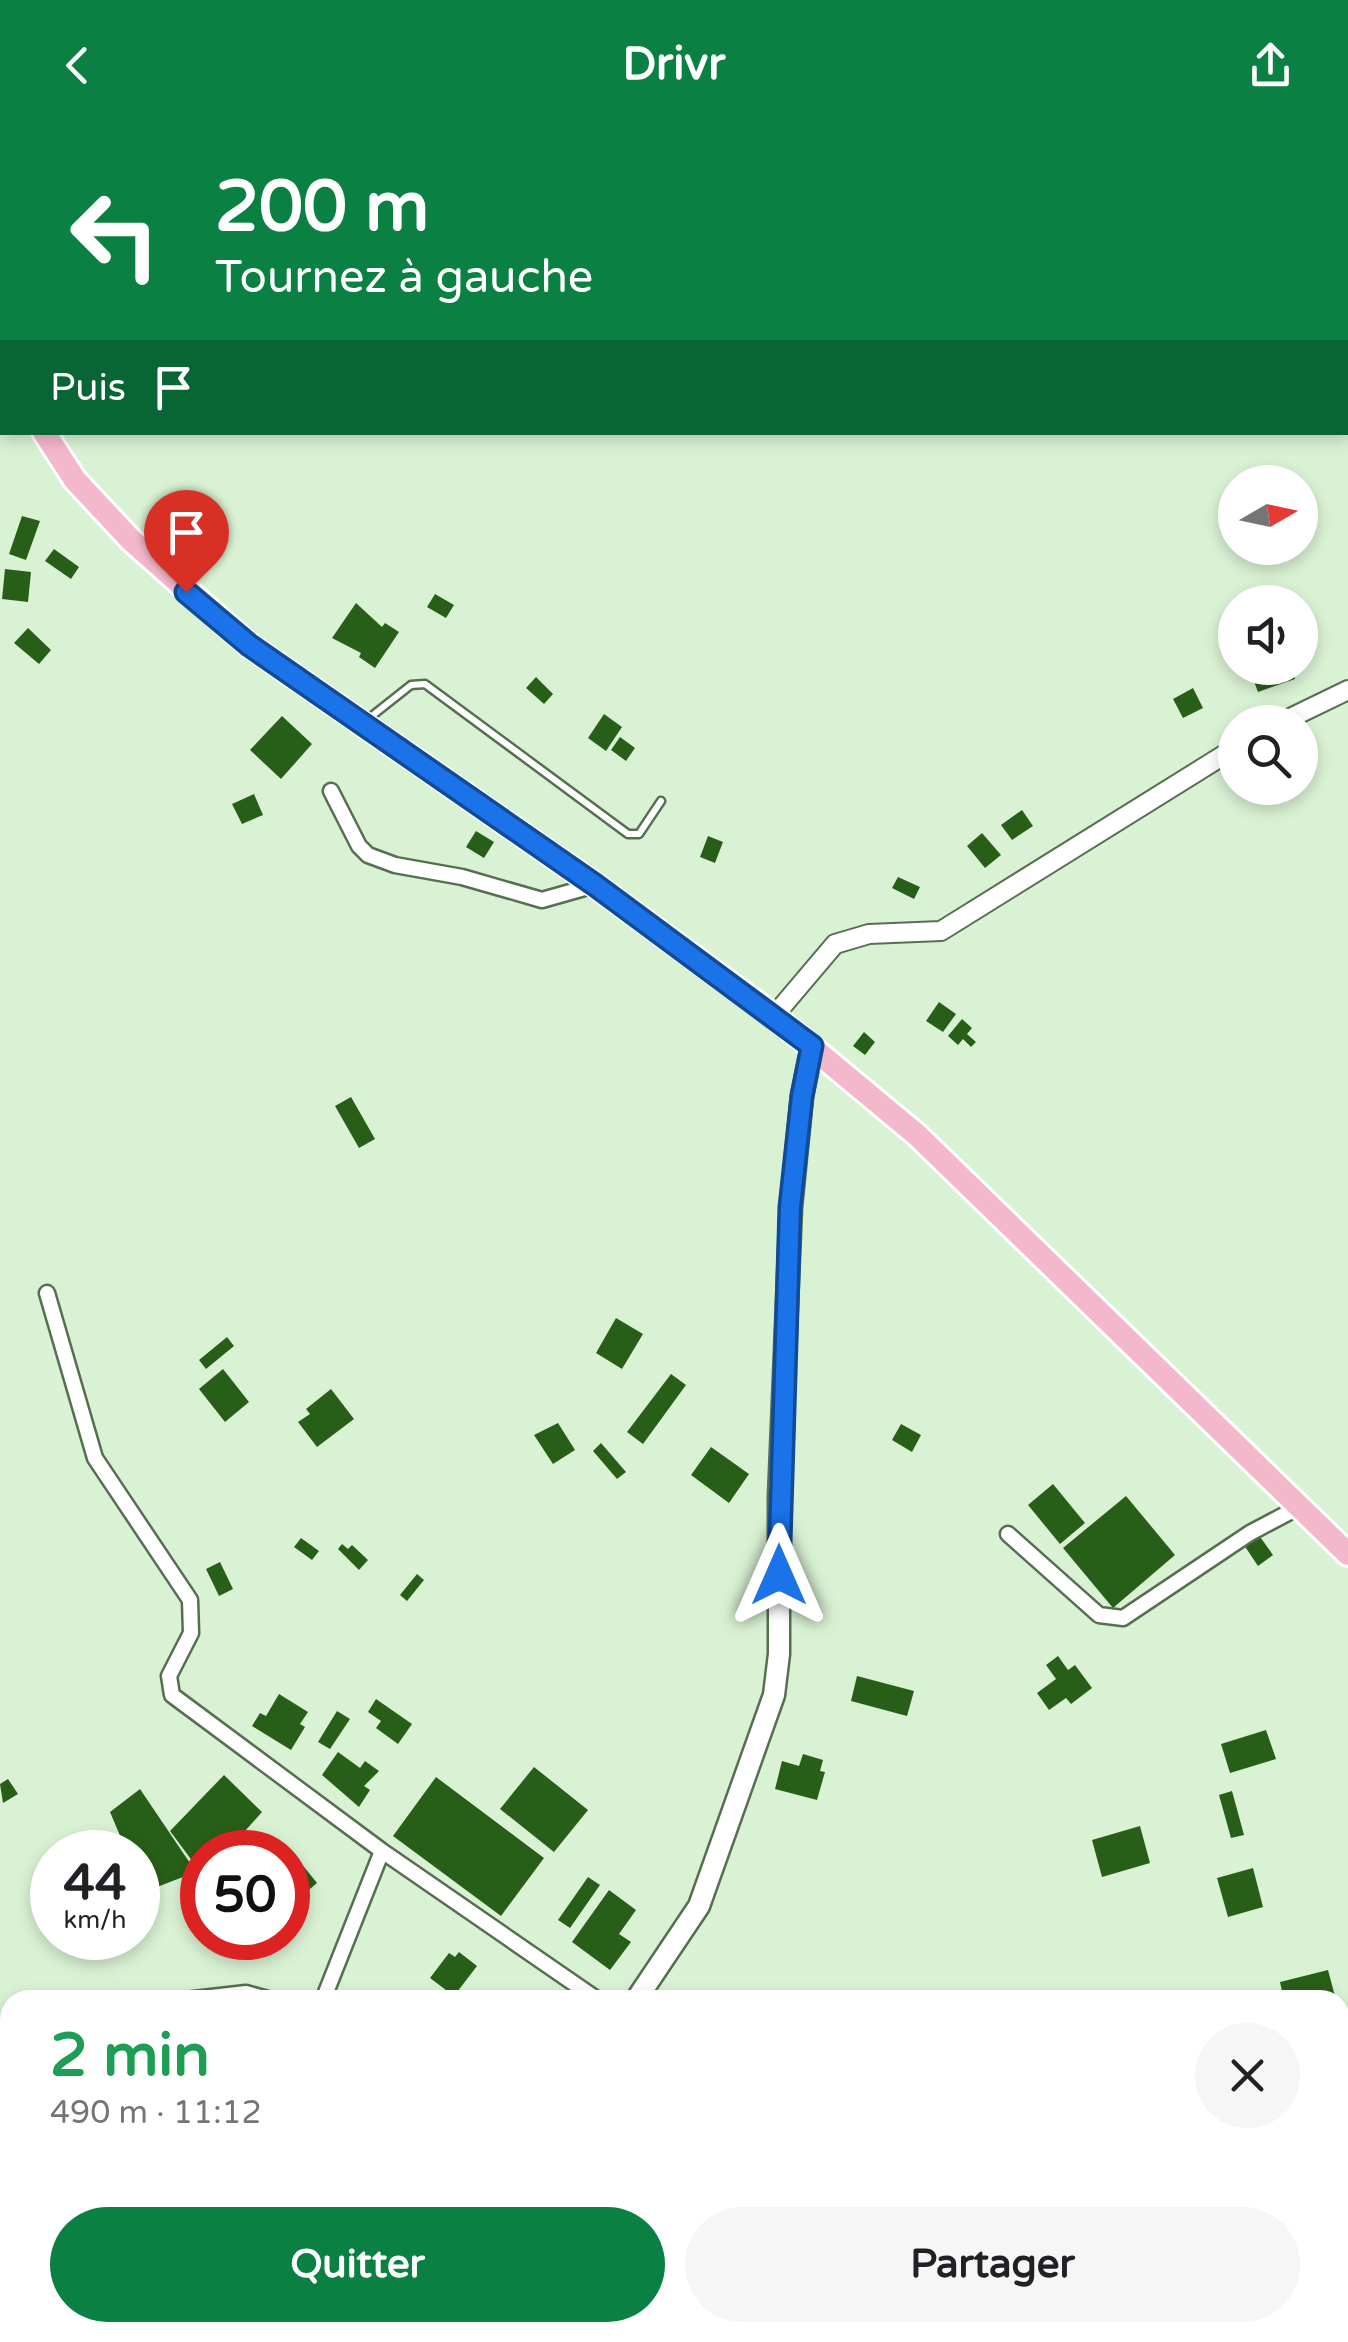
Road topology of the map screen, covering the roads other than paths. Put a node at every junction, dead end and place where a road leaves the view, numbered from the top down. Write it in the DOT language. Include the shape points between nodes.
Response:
graph roads {
  1 [pos="46,435"];
  2 [pos="1348,690"];
  3 [pos="1317,705"];
  4 [pos="364,723"];
  5 [pos="1218,759"];
  6 [pos="331,791"];
  7 [pos="661,801"];
  8 [pos="595,885"];
  9 [pos="774,1016"];
  10 [pos="812,1046"];
  11 [pos="48,1293"];
  12 [pos="1301,1506"];
  13 [pos="1008,1534"];
  14 [pos="1348,1554"];
  15 [pos="382,1850"];
  16 [pos="326,1990"];
  17 [pos="584,1990"];
  18 [pos="643,1990"];
  1 -- 4 [label="highway" via="75,480 186,592 249,645"];
  2 -- 3 [label="street"];
  4 -- 7 [label="lane" via="411,685 425,684 628,834 640,834"];
  4 -- 8 [label="highway"];
  5 -- 9 [label="street" via="941,930 869,934 836,944"];
  6 -- 8 [label="street" via="368,855 542,900"];
  8 -- 9 [label="highway"];
  9 -- 10 [label="highway"];
  10 -- 12 [label="highway" via="918,1135"];
  10 -- 18 [label="main road" via="790,1207 774,1696 700,1906"];
  11 -- 15 [label="street" via="96,1458 190,1600 191,1633 169,1676 172,1695"];
  12 -- 13 [label="street" via="1250,1532 1123,1618 1099,1615"];
  12 -- 14 [label="highway"];
  15 -- 16 [label="street"];
  15 -- 17 [label="street"];
}
